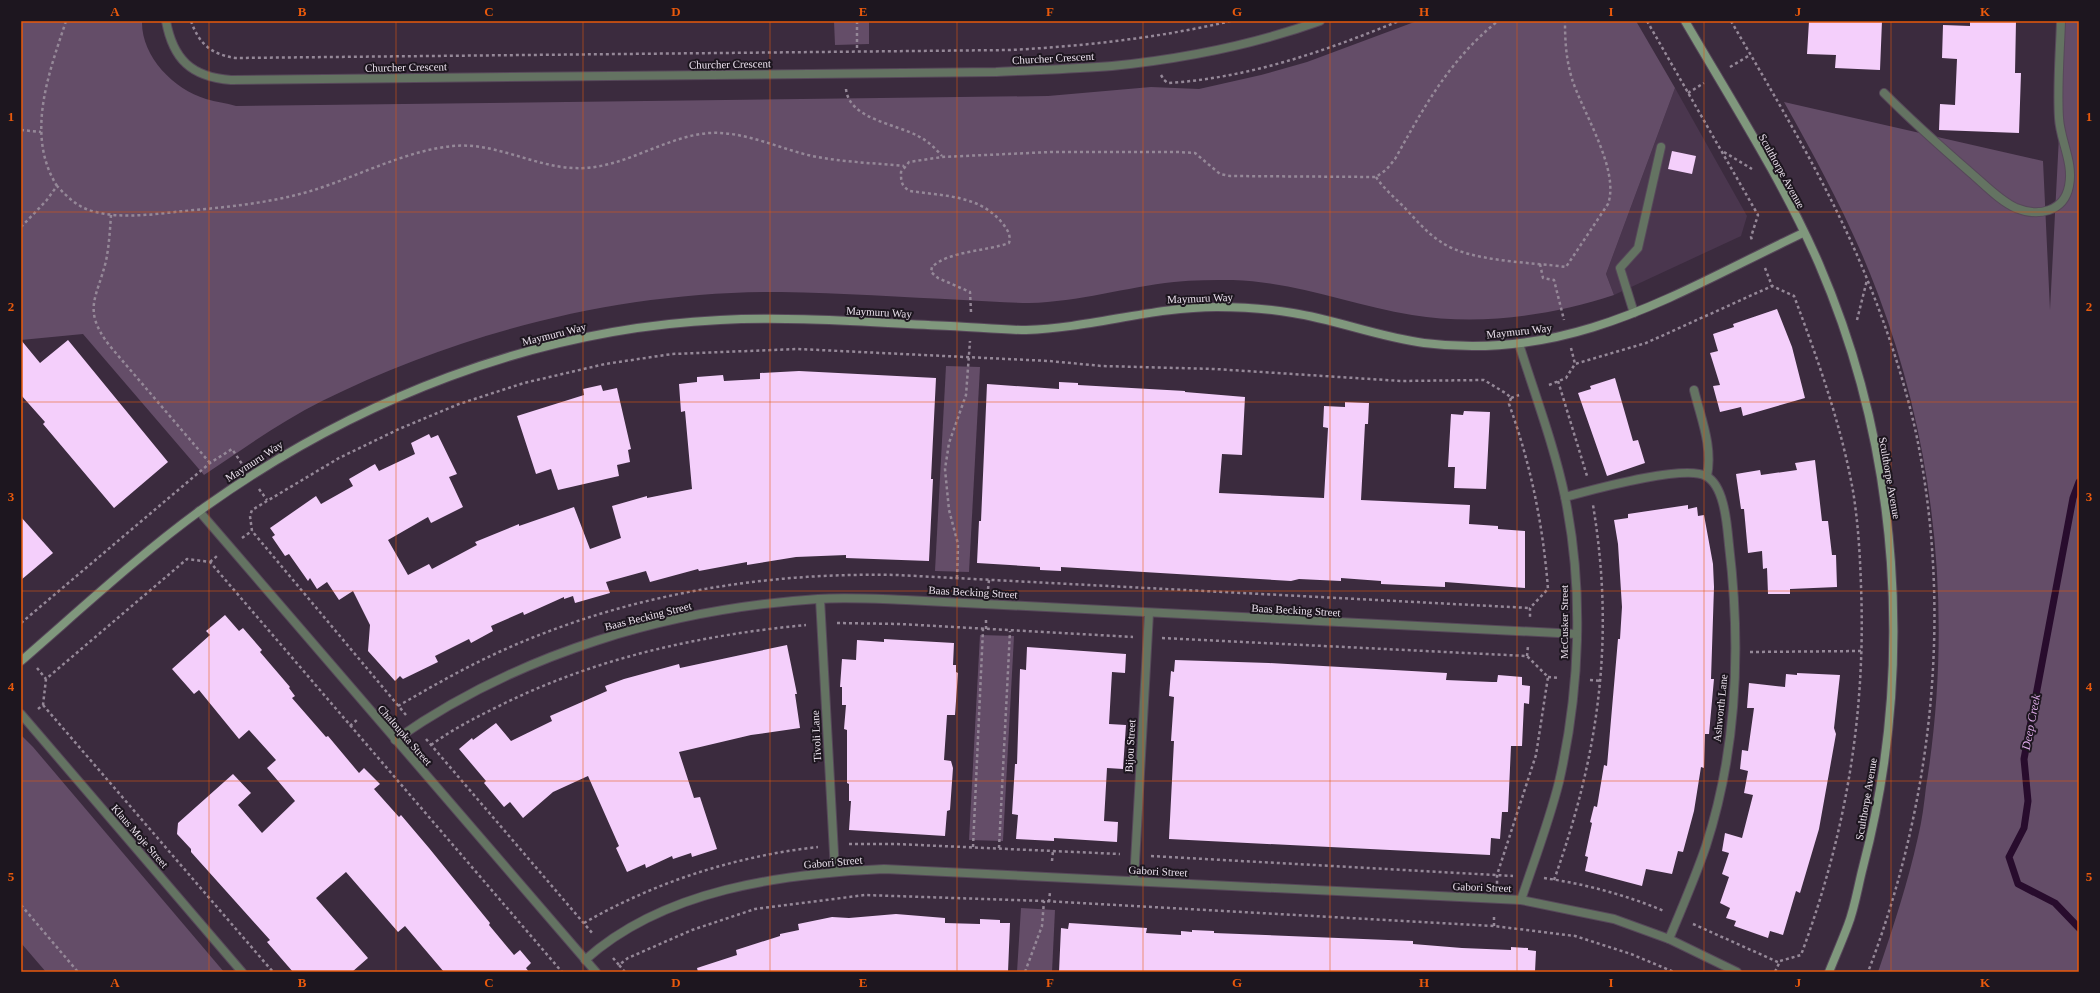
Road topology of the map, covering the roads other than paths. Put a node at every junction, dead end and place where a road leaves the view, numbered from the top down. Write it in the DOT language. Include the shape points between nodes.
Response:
graph roads {
  1 [pos="166,21"];
  2 [pos="1320,21"];
  3 [pos="1685,21"];
  4 [pos="2061,21"];
  5 [pos="1884,93"];
  6 [pos="1661,147"];
  7 [pos="1803,233"];
  8 [pos="1634,314"];
  9 [pos="1519,344"];
  10 [pos="1694,390"];
  11 [pos="1707,476"];
  12 [pos="1565,497"];
  13 [pos="199,511"];
  14 [pos="820,599"];
  15 [pos="1149,613"];
  16 [pos="1577,634"];
  17 [pos="21,661"];
  18 [pos="21,714"];
  19 [pos="395,740"];
  20 [pos="835,871"];
  21 [pos="1134,880"];
  22 [pos="1521,900"];
  23 [pos="1669,939"];
  24 [pos="585,960"];
  25 [pos="242,972"];
  26 [pos="596,972"];
  27 [pos="1737,972"];
  28 [pos="1829,972"];
  1 -- 2 [label="street, Churcher Crescent" via="170,39 180,58 198,72 231,80 996,72 1112,66 1199,53 1280,34"];
  3 -- 7 [label="street, Sculthorpe Avenue"];
  4 -- 5 [label="street" via="2059,120 2070,172 2069,187 2063,200 2048,211 2027,212 1995,193 1914,123"];
  6 -- 8 [label="street" via="1638,248 1620,268"];
  7 -- 8 [label="street, Maymuru Way"];
  7 -- 28 [label="street, Sculthorpe Avenue" via="1836,307 1859,379 1879,468 1893,583 1890,718 1882,778 1873,830 1848,924"];
  8 -- 9 [label="street, Maymuru Way" via="1591,330"];
  9 -- 12 [label="street, McCusker Street" via="1547,428"];
  9 -- 13 [label="street, Maymuru Way" via="1461,346 1422,343 1383,336 1293,313 1220,307 1176,309 1061,327 1023,330 766,319 671,324 583,337 541,347 416,389 332,428 256,472"];
  10 -- 11 [label="street" via="1709,448"];
  11 -- 12 [label="street" via="1696,472 1675,473"];
  11 -- 23 [label="street, Ashworth Lane" via="1722,499 1732,572 1737,652 1730,731 1715,810 1706,845"];
  12 -- 16 [label="street, McCusker Street" via="1575,564"];
  13 -- 17 [label="street, Maymuru Way"];
  13 -- 19 [label="street, Chaloupka Street"];
  14 -- 15 [label="street, Baas Becking Street" via="906,600"];
  14 -- 19 [label="street, Baas Becking Street" via="747,606 674,619 585,644 548,657 443,707"];
  14 -- 20 [label="street, Tivoli Lane"];
  15 -- 16 [label="street, Baas Becking Street"];
  15 -- 21 [label="street, Bijou Street"];
  16 -- 22 [label="street, McCusker Street" via="1571,719 1565,751 1558,783"];
  18 -- 25 [label="street, Klaus Moje Street"];
  19 -- 24 [label="street, Chaloupka Street"];
  20 -- 21 [label="street, Gabori Street" via="919,869"];
  20 -- 24 [label="street, Gabori Street" via="751,885 684,903 620,932"];
  21 -- 22 [label="street, Gabori Street"];
  22 -- 23 [label="street, Gabori Street" via="1614,919"];
  23 -- 27 [label="street, Gabori Street"];
  24 -- 26 [label="street, Chaloupka Street"];
}
